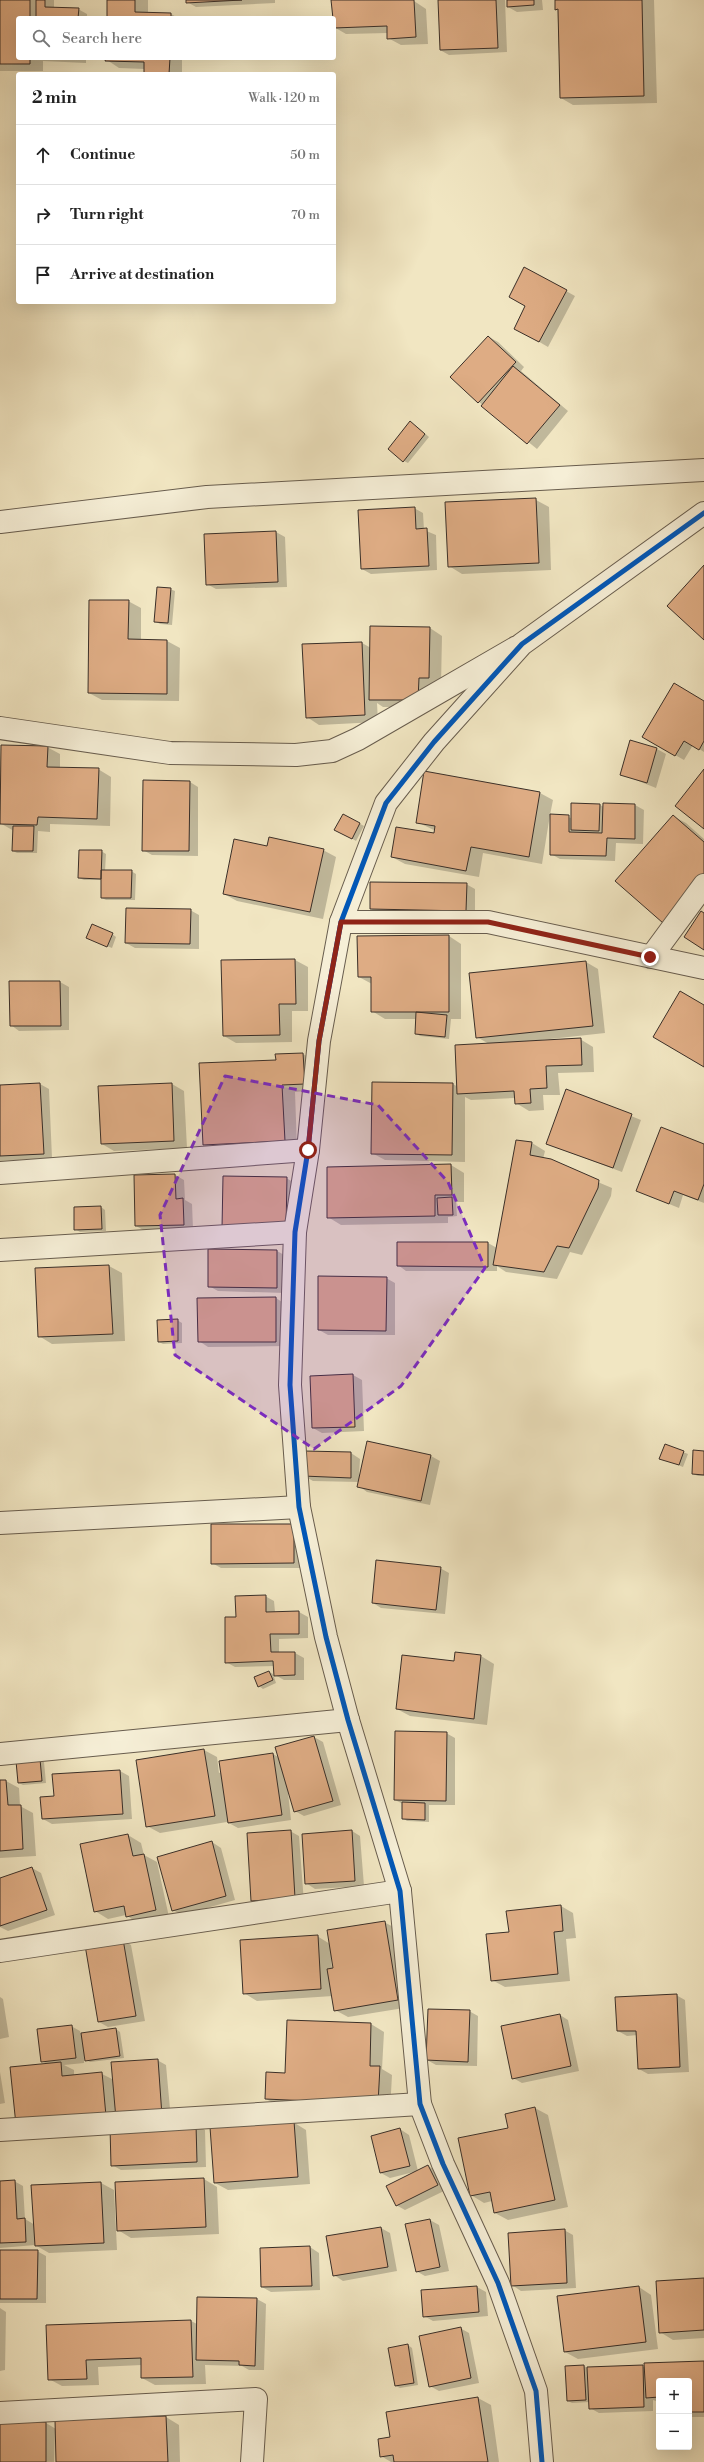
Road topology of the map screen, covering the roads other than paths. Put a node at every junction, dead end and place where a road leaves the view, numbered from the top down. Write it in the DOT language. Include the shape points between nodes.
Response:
graph roads {
  1 [pos="704,470"];
  2 [pos="704,513"];
  3 [pos="0,522"];
  4 [pos="522,644"];
  5 [pos="0,728"];
  6 [pos="704,884"];
  7 [pos="341,922"];
  8 [pos="650,957"];
  9 [pos="704,968"];
  10 [pos="308,1150"];
  11 [pos="0,1173"];
  12 [pos="295,1232"];
  13 [pos="0,1250"];
  14 [pos="299,1507"];
  15 [pos="0,1523"];
  16 [pos="348,1720"];
  17 [pos="0,1754"];
  18 [pos="400,1891"];
  19 [pos="0,1951"];
  20 [pos="420,2104"];
  21 [pos="0,2130"];
  22 [pos="0,2413"];
  23 [pos="252,2462"];
  24 [pos="542,2462"];
  1 -- 3 [label="street" via="207,497"];
  2 -- 4 [label="street"];
  4 -- 5 [label="street" via="358,739 332,751 296,755 170,753"];
  4 -- 7 [label="street" via="434,742 386,803"];
  6 -- 8 [label="street"];
  7 -- 8 [label="street" via="488,922"];
  7 -- 10 [label="street" via="319,1041"];
  8 -- 9 [label="street"];
  10 -- 11 [label="street"];
  10 -- 12 [label="street"];
  12 -- 13 [label="street"];
  12 -- 14 [label="street" via="290,1385"];
  14 -- 15 [label="street"];
  14 -- 16 [label="street" via="326,1637"];
  16 -- 17 [label="street"];
  16 -- 18 [label="street"];
  18 -- 19 [label="street"];
  18 -- 20 [label="street"];
  20 -- 21 [label="street"];
  20 -- 24 [label="street" via="443,2164 498,2283 536,2391"];
  22 -- 23 [label="street" via="256,2399"];
}
